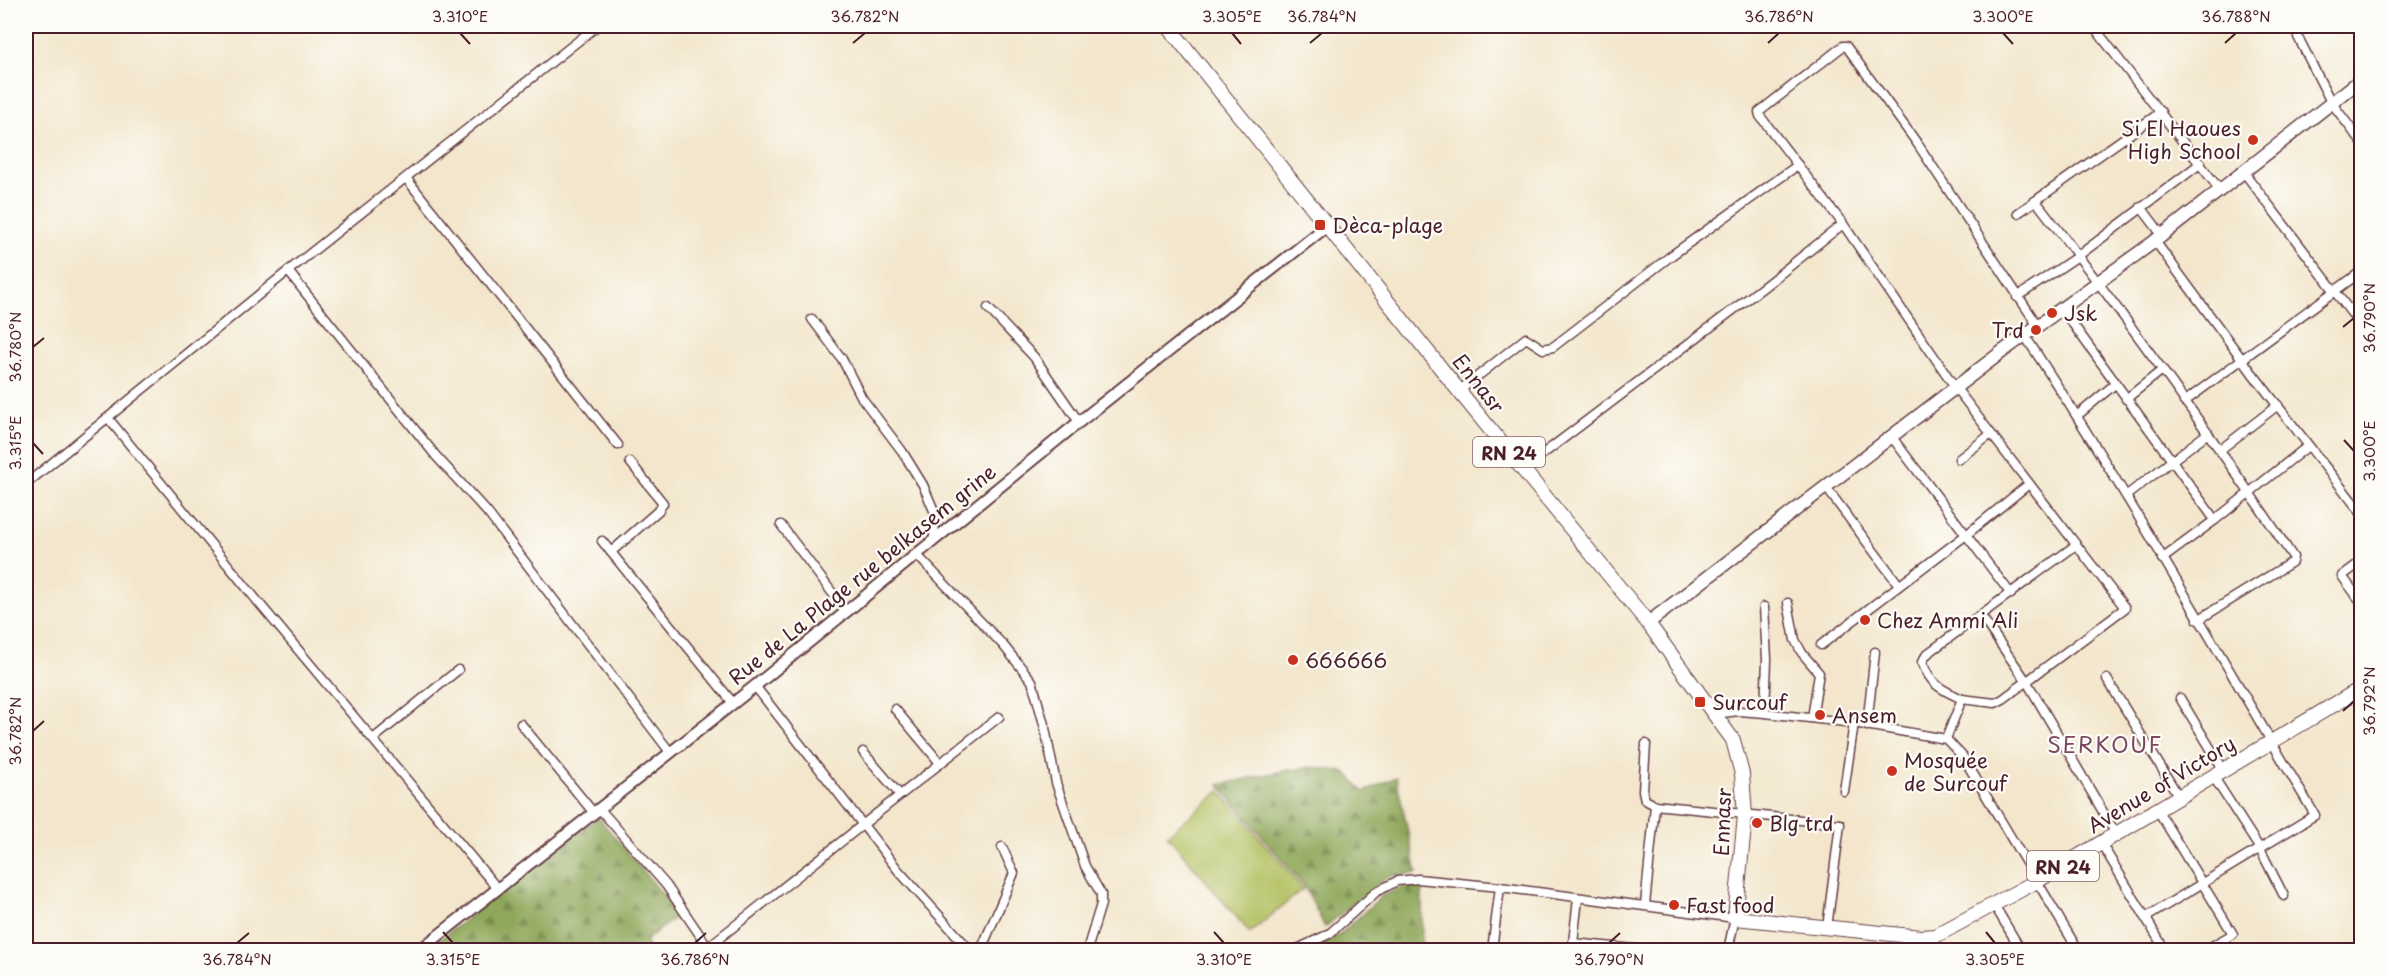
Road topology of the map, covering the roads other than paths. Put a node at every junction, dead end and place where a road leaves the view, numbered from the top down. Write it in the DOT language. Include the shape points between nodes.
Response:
graph roads {
  1 [pos="597,26"];
  2 [pos="1168,26"];
  3 [pos="2096,26"];
  4 [pos="2297,26"];
  5 [pos="2361,79"];
  6 [pos="2331,102"];
  7 [pos="2161,112"];
  8 [pos="2361,143"];
  9 [pos="2201,163"];
  10 [pos="1798,165"];
  11 [pos="2243,171"];
  12 [pos="406,178"];
  13 [pos="2220,190"];
  14 [pos="2036,201"];
  15 [pos="2141,207"];
  16 [pos="2018,213"];
  17 [pos="1843,224"];
  18 [pos="1327,226"];
  19 [pos="2159,238"];
  20 [pos="2078,256"];
  21 [pos="2361,270"];
  22 [pos="288,271"];
  23 [pos="2099,283"];
  24 [pos="2335,291"];
  25 [pos="2017,297"];
  26 [pos="988,308"];
  27 [pos="2062,309"];
  28 [pos="812,319"];
  29 [pos="2038,326"];
  30 [pos="2361,327"];
  31 [pos="2025,336"];
  32 [pos="2244,360"];
  33 [pos="2161,371"];
  34 [pos="2115,384"];
  35 [pos="1955,387"];
  36 [pos="1459,391"];
  37 [pos="2126,399"];
  38 [pos="2184,402"];
  39 [pos="2278,405"];
  40 [pos="2078,415"];
  41 [pos="108,418"];
  42 [pos="1079,422"];
  43 [pos="1991,434"];
  44 [pos="2208,434"];
  45 [pos="1891,436"];
  46 [pos="618,445"];
  47 [pos="2308,446"];
  48 [pos="2220,450"];
  49 [pos="1959,459"];
  50 [pos="630,462"];
  51 [pos="2172,462"];
  52 [pos="1523,469"];
  53 [pos="26,484"];
  54 [pos="2029,484"];
  55 [pos="1825,486"];
  56 [pos="2250,493"];
  57 [pos="2127,495"];
  58 [pos="2361,514"];
  59 [pos="2215,520"];
  60 [pos="781,525"];
  61 [pos="1966,535"];
  62 [pos="934,539"];
  63 [pos="602,541"];
  64 [pos="2076,545"];
  65 [pos="611,552"];
  66 [pos="916,554"];
  67 [pos="2162,558"];
  68 [pos="2361,561"];
  69 [pos="1899,585"];
  70 [pos="2011,594"];
  71 [pos="1788,603"];
  72 [pos="2361,603"];
  73 [pos="1764,606"];
  74 [pos="846,611"];
  75 [pos="1981,616"];
  76 [pos="2198,620"];
  77 [pos="1648,622"];
  78 [pos="1821,645"];
  79 [pos="1875,652"];
  80 [pos="458,670"];
  81 [pos="2107,679"];
  82 [pos="2027,682"];
  83 [pos="755,686"];
  84 [pos="2361,688"];
  85 [pos="2180,698"];
  86 [pos="1962,699"];
  87 [pos="733,703"];
  88 [pos="895,709"];
  89 [pos="1765,713"];
  90 [pos="1714,714"];
  91 [pos="999,717"];
  92 [pos="1812,718"];
  93 [pos="1854,723"];
  94 [pos="521,724"];
  95 [pos="1867,726"];
  96 [pos="373,739"];
  97 [pos="1946,739"];
  98 [pos="2271,741"];
  99 [pos="1646,744"];
  100 [pos="670,752"];
  101 [pos="863,752"];
  102 [pos="940,764"];
  103 [pos="2218,772"];
  104 [pos="1844,791"];
  105 [pos="900,795"];
  106 [pos="2179,797"];
  107 [pos="1654,805"];
  108 [pos="2157,809"];
  109 [pos="596,810"];
  110 [pos="1745,816"];
  111 [pos="862,825"];
  112 [pos="2116,834"];
  113 [pos="2101,843"];
  114 [pos="1002,847"];
  115 [pos="2260,849"];
  116 [pos="2037,881"];
  117 [pos="2203,884"];
  118 [pos="1500,887"];
  119 [pos="497,888"];
  120 [pos="2284,896"];
  121 [pos="1578,898"];
  122 [pos="1994,903"];
  123 [pos="1645,905"];
  124 [pos="1735,918"];
  125 [pos="2145,918"];
  126 [pos="1827,928"];
  127 [pos="709,949"];
  128 [pos="420,951"];
  129 [pos="970,951"];
  130 [pos="981,951"];
  131 [pos="1087,951"];
  132 [pos="1295,951"];
  133 [pos="1492,951"];
  134 [pos="1645,951"];
  135 [pos="1728,951"];
  136 [pos="2021,951"];
  137 [pos="2078,951"];
  138 [pos="2165,951"];
  139 [pos="2205,951"];
  1 -- 12 [label="street"];
  2 -- 18 [label="main road, Ennasr / RN 24"];
  3 -- 7 [label="street"];
  4 -- 6 [label="street" via="2298,37"];
  5 -- 6 [label="main road"];
  6 -- 8 [label="street"];
  6 -- 11 [label="main road"];
  7 -- 9 [label="street"];
  7 -- 14 [label="street"];
  9 -- 13 [label="street"];
  9 -- 15 [label="street"];
  10 -- 17 [label="street"];
  10 -- 25 [label="street" via="1760,112 1846,46 1917,143"];
  10 -- 36 [label="street" via="1672,255 1554,347 1544,349 1526,338"];
  11 -- 13 [label="main road"];
  11 -- 24 [label="street"];
  12 -- 22 [label="street"];
  12 -- 46 [label="street"];
  13 -- 19 [label="main road"];
  14 -- 16 [label="street"];
  14 -- 20 [label="street"];
  15 -- 19 [label="street"];
  15 -- 20 [label="street"];
  17 -- 35 [label="street"];
  17 -- 52 [label="street"];
  18 -- 36 [label="main road, Ennasr / RN 24"];
  18 -- 42 [label="street, Rue de La Plage rue belkasem grine"];
  19 -- 23 [label="main road"];
  19 -- 32 [label="street"];
  20 -- 23 [label="street"];
  20 -- 25 [label="street"];
  21 -- 24 [label="street"];
  22 -- 41 [label="street"];
  22 -- 100 [label="street" via="436,456 487,512"];
  23 -- 27 [label="main road"];
  23 -- 33 [label="street"];
  24 -- 30 [label="street"];
  24 -- 32 [label="street"];
  25 -- 29 [label="street"];
  26 -- 42 [label="street" via="1034,357"];
  27 -- 29 [label="main road"];
  27 -- 34 [label="street"];
  28 -- 62 [label="street" via="923,485 935,513"];
  29 -- 31 [label="main road"];
  31 -- 35 [label="main road"];
  31 -- 40 [label="street"];
  32 -- 38 [label="street"];
  32 -- 39 [label="street"];
  33 -- 37 [label="street"];
  33 -- 38 [label="street"];
  34 -- 37 [label="street"];
  34 -- 40 [label="street"];
  35 -- 43 [label="street"];
  35 -- 45 [label="main road"];
  36 -- 52 [label="main road, Ennasr / RN 24"];
  37 -- 51 [label="street"];
  38 -- 44 [label="street"];
  39 -- 47 [label="street"];
  39 -- 48 [label="street"];
  40 -- 57 [label="street"];
  41 -- 53 [label="street"];
  41 -- 96 [label="street"];
  42 -- 62 [label="street, Rue de La Plage rue belkasem grine"];
  43 -- 49 [label="street"];
  43 -- 54 [label="street"];
  44 -- 48 [label="street"];
  44 -- 51 [label="street"];
  45 -- 55 [label="main road"];
  45 -- 61 [label="street"];
  47 -- 56 [label="street"];
  47 -- 58 [label="street"];
  48 -- 56 [label="street"];
  50 -- 65 [label="street" via="663,503"];
  51 -- 57 [label="street"];
  51 -- 59 [label="street"];
  52 -- 77 [label="main road, Ennasr / RN 24"];
  54 -- 61 [label="street"];
  54 -- 64 [label="street"];
  55 -- 69 [label="street"];
  55 -- 77 [label="main road"];
  56 -- 59 [label="street"];
  56 -- 76 [label="street" via="2293,559"];
  57 -- 67 [label="street"];
  59 -- 67 [label="street"];
  60 -- 74 [label="street"];
  61 -- 69 [label="street"];
  61 -- 70 [label="street"];
  62 -- 66 [label="street, Rue de La Plage rue belkasem grine"];
  63 -- 65 [label="street"];
  64 -- 70 [label="street"];
  64 -- 82 [label="street" via="2125,608"];
  65 -- 87 [label="street"];
  66 -- 74 [label="street, Rue de La Plage rue belkasem grine"];
  66 -- 131 [label="street" via="1032,681 1056,783 1085,866 1101,894"];
  67 -- 76 [label="street"];
  68 -- 72 [label="street" via="2342,576"];
  69 -- 78 [label="street"];
  70 -- 75 [label="street"];
  71 -- 92 [label="street" via="1795,640 1819,673"];
  73 -- 89 [label="street"];
  74 -- 83 [label="street, Rue de La Plage rue belkasem grine"];
  75 -- 82 [label="street"];
  75 -- 86 [label="street" via="1927,654 1922,662 1929,679"];
  76 -- 98 [label="street"];
  77 -- 90 [label="main road, Ennasr / RN 24"];
  79 -- 95 [label="street"];
  80 -- 96 [label="street"];
  81 -- 106 [label="street"];
  82 -- 86 [label="street" via="1995,703"];
  82 -- 112 [label="street"];
  83 -- 87 [label="street, Rue de La Plage rue belkasem grine"];
  83 -- 111 [label="street"];
  84 -- 98 [label="main road, Avenue of Victory / RN 24"];
  85 -- 103 [label="street"];
  86 -- 97 [label="street"];
  87 -- 100 [label="street, Rue de La Plage rue belkasem grine"];
  88 -- 102 [label="street"];
  89 -- 90 [label="street"];
  89 -- 92 [label="street"];
  90 -- 110 [label="main road, Ennasr / RN 24" via="1733,740 1742,774"];
  91 -- 102 [label="street"];
  92 -- 93 [label="street"];
  93 -- 95 [label="street"];
  93 -- 104 [label="street"];
  94 -- 109 [label="street"];
  95 -- 97 [label="street"];
  96 -- 119 [label="street"];
  97 -- 116 [label="street" via="1963,758"];
  98 -- 103 [label="main road, Avenue of Victory / RN 24"];
  98 -- 115 [label="street" via="2315,814"];
  99 -- 107 [label="street" via="1643,791 1646,800"];
  100 -- 109 [label="street, Rue de La Plage rue belkasem grine"];
  101 -- 105 [label="street"];
  102 -- 105 [label="street"];
  103 -- 106 [label="main road, Avenue of Victory / RN 24"];
  103 -- 115 [label="street"];
  105 -- 111 [label="street"];
  106 -- 108 [label="main road, Avenue of Victory / RN 24"];
  107 -- 110 [label="street"];
  107 -- 123 [label="street"];
  108 -- 112 [label="main road, Avenue of Victory / RN 24"];
  108 -- 117 [label="street"];
  109 -- 119 [label="street, Rue de La Plage rue belkasem grine"];
  109 -- 127 [label="street" via="666,885"];
  110 -- 124 [label="main road, Ennasr / RN 24"];
  110 -- 126 [label="street" via="1840,824"];
  111 -- 127 [label="street"];
  111 -- 129 [label="street"];
  112 -- 113 [label="main road, Avenue of Victory / RN 24"];
  113 -- 116 [label="main road, Avenue of Victory / RN 24"];
  113 -- 125 [label="street"];
  114 -- 130 [label="street" via="1014,873"];
  115 -- 117 [label="street"];
  115 -- 120 [label="street"];
  116 -- 122 [label="main road, Avenue of Victory / RN 24"];
  116 -- 137 [label="street"];
  117 -- 125 [label="street"];
  117 -- 139 [label="street" via="2233,934"];
  118 -- 121 [label="street"];
  118 -- 132 [label="street" via="1418,879 1397,881 1376,892 1329,934"];
  118 -- 133 [label="street"];
  119 -- 128 [label="street, Rue de La Plage rue belkasem grine"];
  121 -- 123 [label="street"];
  121 -- 134 [label="street" via="1573,943"];
  122 -- 126 [label="main road, Avenue of Victory / RN 24" via="1935,936"];
  122 -- 136 [label="street"];
  123 -- 124 [label="street"];
  124 -- 126 [label="main road, Avenue of Victory / RN 24"];
  124 -- 135 [label="street"];
  125 -- 138 [label="street"];
}
